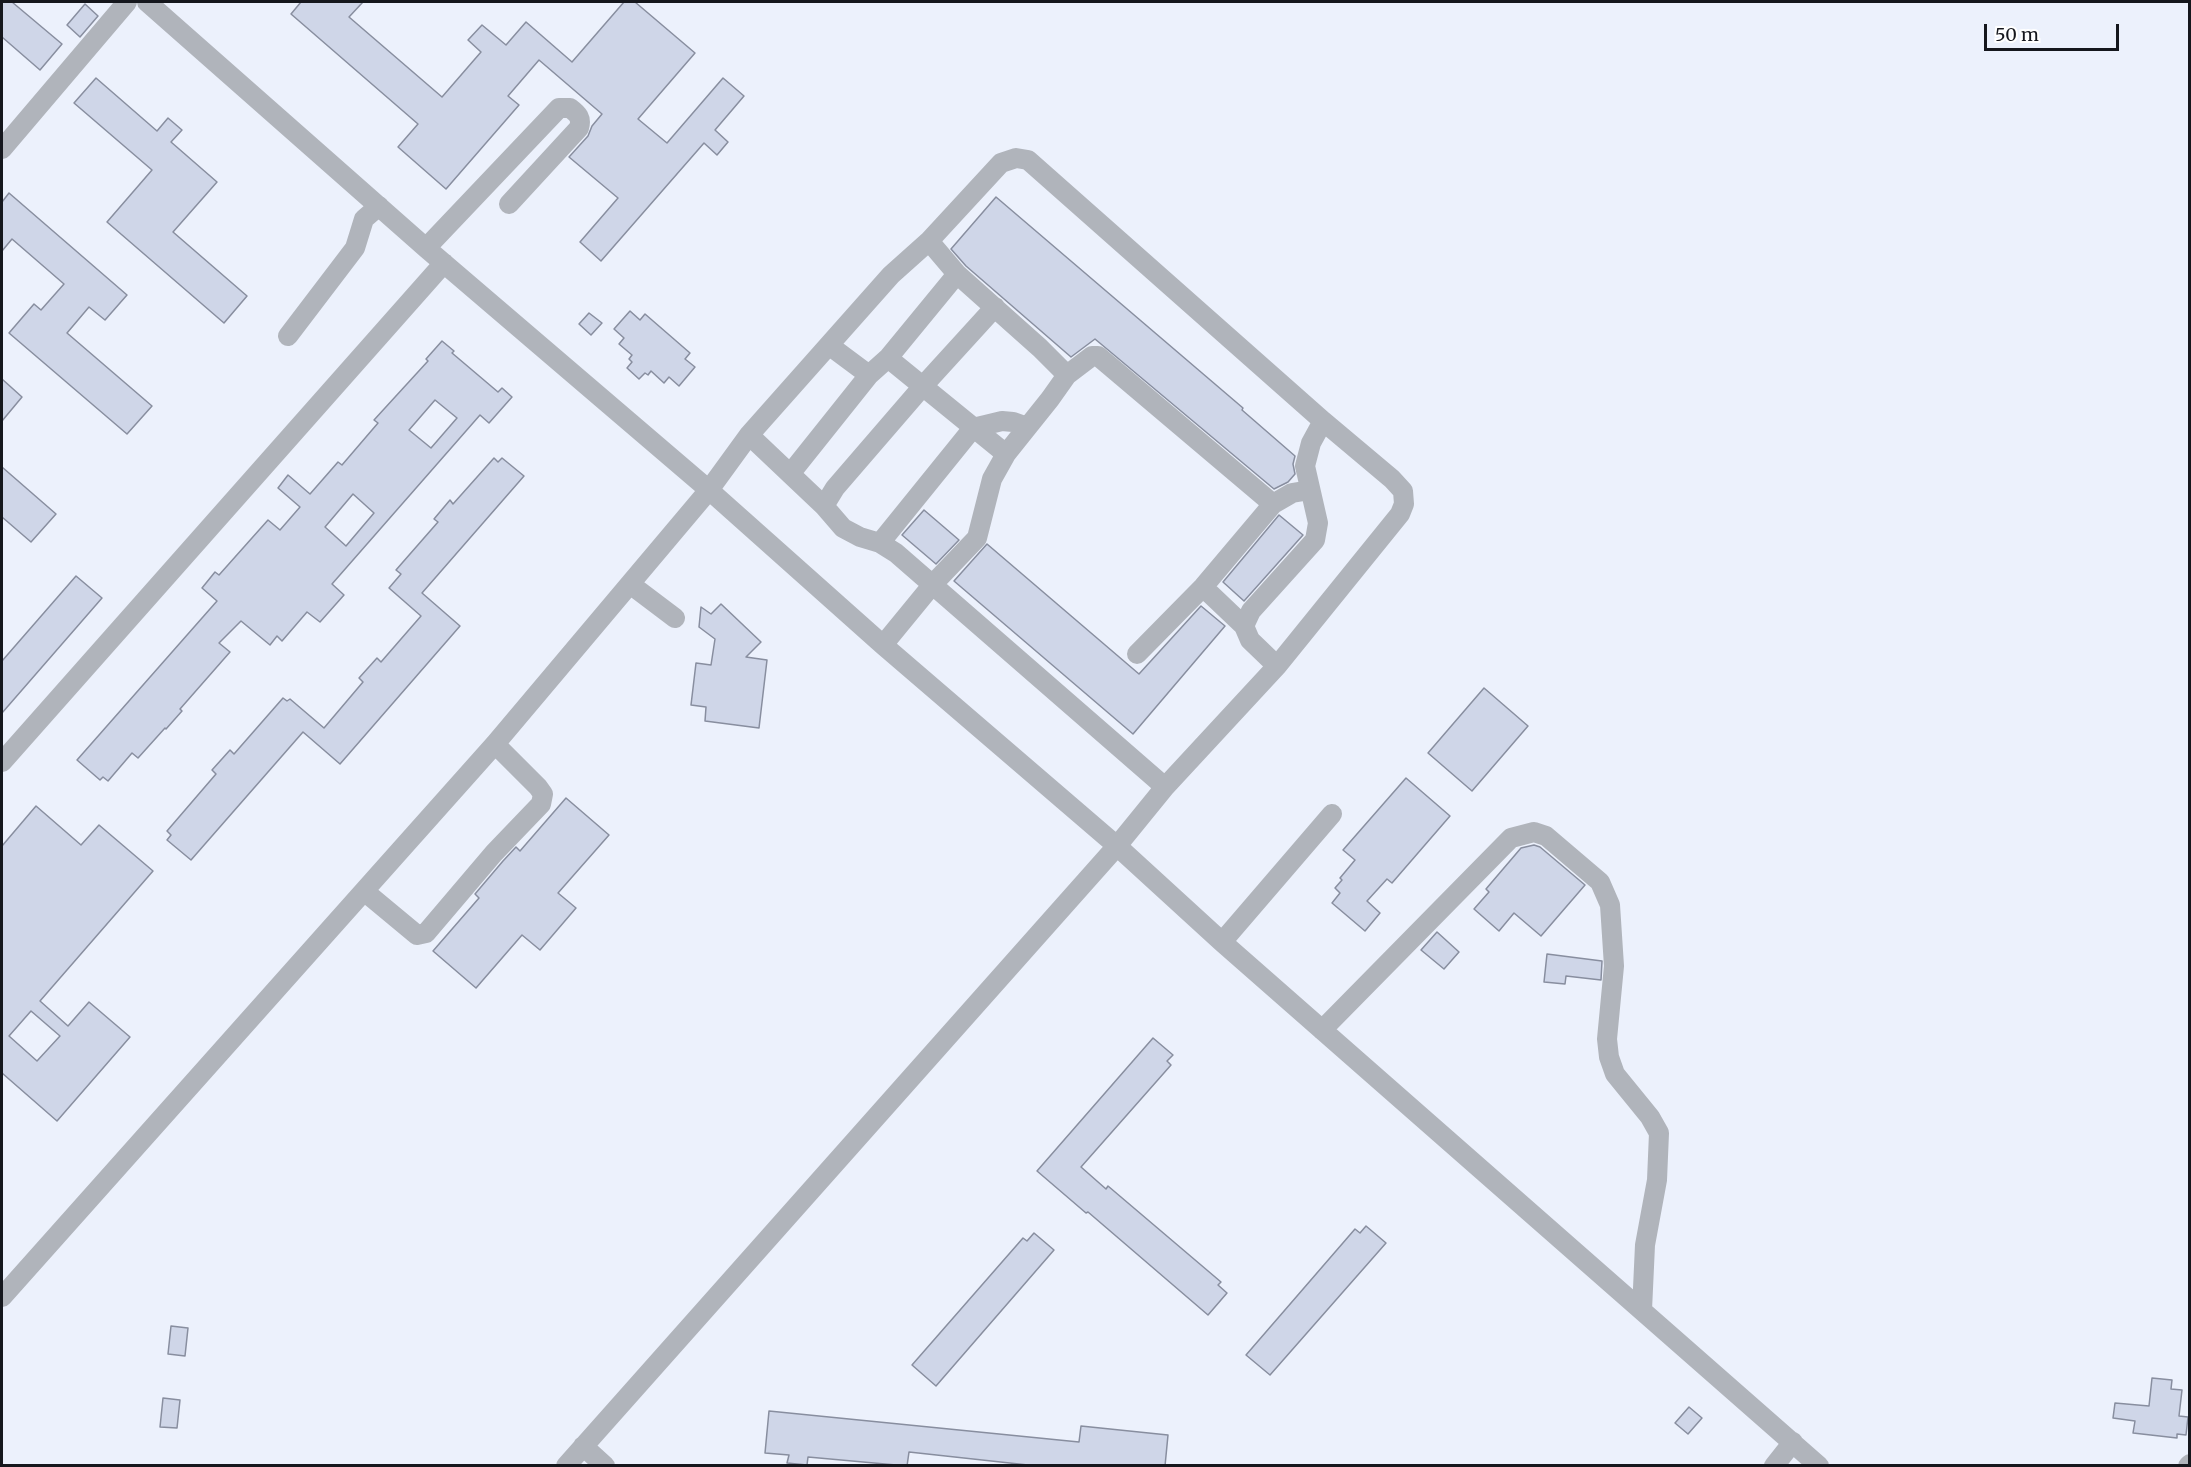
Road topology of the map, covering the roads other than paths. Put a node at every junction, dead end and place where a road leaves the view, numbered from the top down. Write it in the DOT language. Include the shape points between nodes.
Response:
graph roads {
  1 [pos="127,2"];
  2 [pos="147,2"];
  3 [pos="2,149"];
  4 [pos="509,204"];
  5 [pos="379,206"];
  6 [pos="929,241"];
  7 [pos="426,248"];
  8 [pos="444,263"];
  9 [pos="957,274"];
  10 [pos="995,307"];
  11 [pos="288,336"];
  12 [pos="830,346"];
  13 [pos="888,358"];
  14 [pos="869,375"];
  15 [pos="1066,375"];
  16 [pos="922,386"];
  17 [pos="1323,421"];
  18 [pos="1027,427"];
  19 [pos="973,428"];
  20 [pos="749,435"];
  21 [pos="1006,454"];
  22 [pos="790,474"];
  23 [pos="709,490"];
  24 [pos="1310,490"];
  25 [pos="1273,504"];
  26 [pos="824,506"];
  27 [pos="880,543"];
  28 [pos="630,584"];
  29 [pos="933,584"];
  30 [pos="1203,587"];
  31 [pos="675,618"];
  32 [pos="1244,626"];
  33 [pos="883,645"];
  34 [pos="1137,654"];
  35 [pos="1277,666"];
  36 [pos="495,744"];
  37 [pos="2,762"];
  38 [pos="1165,788"];
  39 [pos="1332,814"];
  40 [pos="1116,846"];
  41 [pos="364,891"];
  42 [pos="1222,942"];
  43 [pos="1322,1030"];
  44 [pos="2,1297"];
  45 [pos="1642,1310"];
  46 [pos="1793,1442"];
  47 [pos="583,1446"];
  48 [pos="566,1466"];
  49 [pos="605,1466"];
  50 [pos="1774,1466"];
  51 [pos="1819,1466"];
  1 -- 3 [label="lane"];
  2 -- 5 [label="lane"];
  4 -- 7 [label="lane" via="579,128 579,115 570,108 559,108"];
  5 -- 7 [label="lane"];
  5 -- 11 [label="lane" via="363,219 355,248"];
  6 -- 9 [label="lane"];
  6 -- 12 [label="lane" via="891,275"];
  6 -- 17 [label="lane" via="1001,163 1017,158 1028,160"];
  7 -- 8 [label="lane"];
  8 -- 23 [label="lane"];
  8 -- 37 [label="lane"];
  9 -- 10 [label="lane"];
  9 -- 13 [label="lane"];
  10 -- 15 [label="lane"];
  10 -- 16 [label="lane"];
  12 -- 14 [label="lane"];
  12 -- 20 [label="lane"];
  13 -- 14 [label="lane"];
  13 -- 16 [label="lane"];
  14 -- 22 [label="lane"];
  15 -- 18 [label="lane"];
  15 -- 25 [label="lane" via="1092,356 1098,356"];
  16 -- 19 [label="lane"];
  16 -- 26 [label="lane"];
  17 -- 24 [label="lane" via="1305,466"];
  17 -- 35 [label="lane" via="1392,479 1403,491 1404,504 1400,514"];
  18 -- 19 [label="lane" via="1002,421"];
  18 -- 21 [label="lane"];
  19 -- 21 [label="lane"];
  19 -- 27 [label="lane"];
  20 -- 22 [label="lane"];
  20 -- 23 [label="lane"];
  21 -- 29 [label="lane" via="992,479 977,538"];
  22 -- 26 [label="lane"];
  23 -- 28 [label="lane"];
  23 -- 33 [label="lane"];
  24 -- 25 [label="lane" via="1292,493"];
  24 -- 32 [label="lane" via="1318,523 1315,540 1251,611"];
  25 -- 30 [label="lane"];
  26 -- 27 [label="lane" via="843,528"];
  27 -- 29 [label="lane"];
  28 -- 31 [label="lane"];
  28 -- 36 [label="lane"];
  29 -- 33 [label="lane"];
  29 -- 38 [label="lane"];
  30 -- 32 [label="lane"];
  30 -- 34 [label="lane"];
  32 -- 35 [label="lane" via="1250,640"];
  33 -- 40 [label="lane"];
  35 -- 38 [label="lane"];
  36 -- 41 [label="lane"];
  36 -- 41 [label="lane" via="538,787 543,794 541,804 426,933 417,935"];
  38 -- 40 [label="lane"];
  39 -- 42 [label="lane"];
  40 -- 42 [label="lane"];
  40 -- 47 [label="lane"];
  41 -- 44 [label="lane"];
  42 -- 43 [label="lane"];
  43 -- 45 [label="lane"];
  43 -- 45 [label="lane" via="1511,838 1534,832 1546,836 1600,882 1610,905 1614,956 1609,1057 1615,1074 1659,1133 1657,1180 1645,1245"];
  45 -- 46 [label="lane"];
  46 -- 50 [label="lane"];
  46 -- 51 [label="lane"];
  47 -- 48 [label="lane"];
  47 -- 49 [label="lane"];
}
